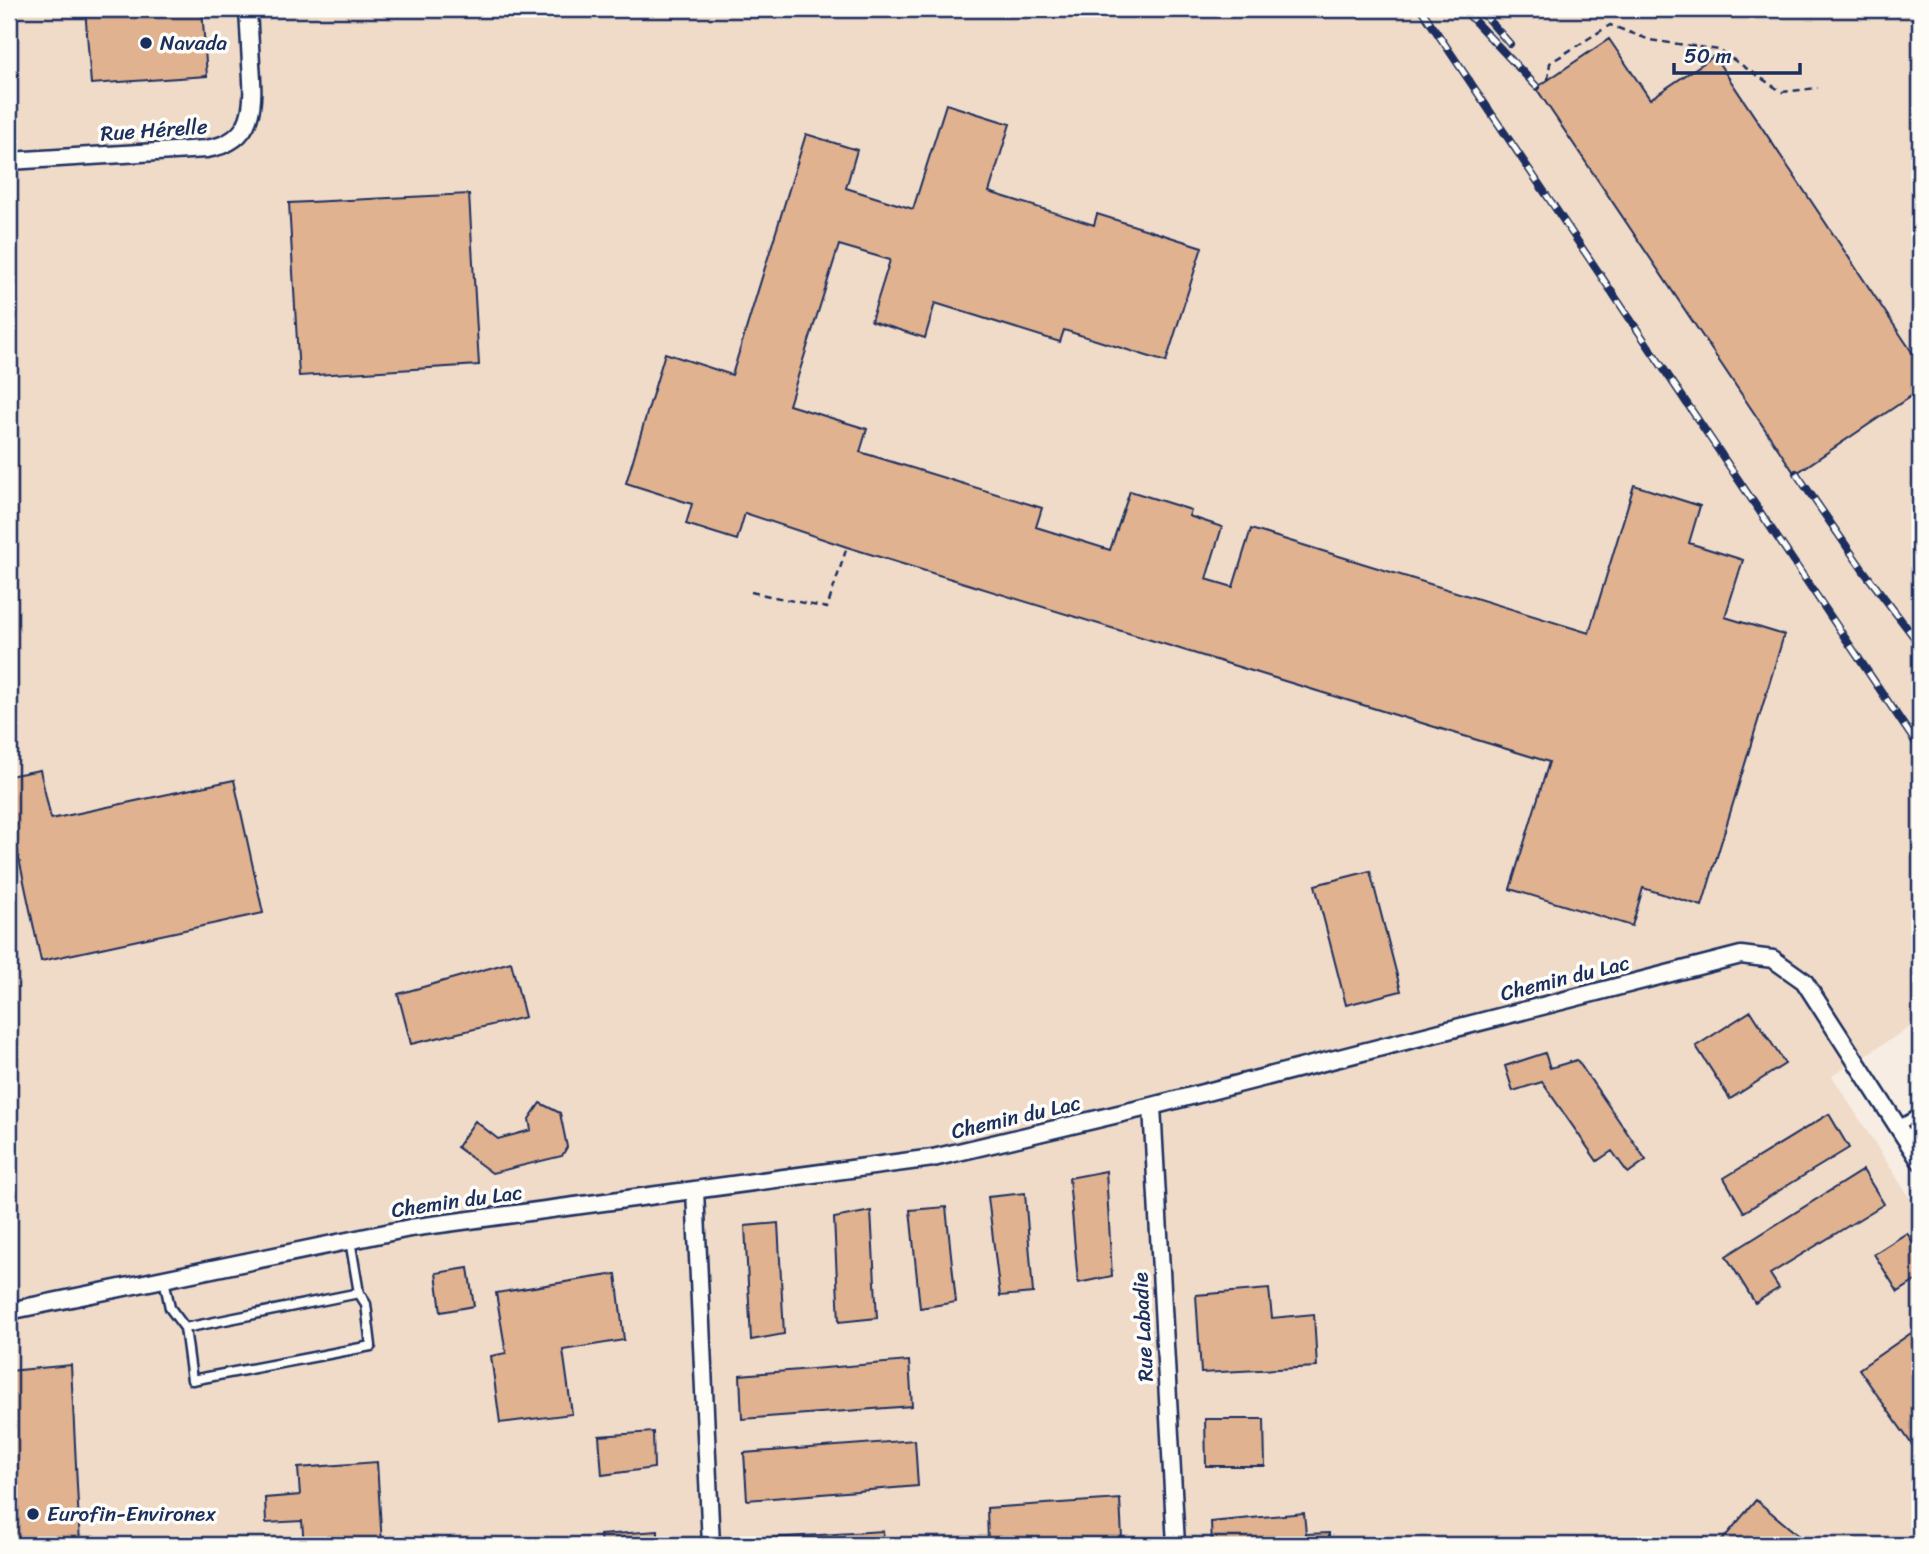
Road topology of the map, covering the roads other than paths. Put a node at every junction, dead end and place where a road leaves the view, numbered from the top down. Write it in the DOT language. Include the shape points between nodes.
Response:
graph roads {
  1 [pos="248,9"];
  2 [pos="256,9"];
  3 [pos="250,37"];
  4 [pos="9,160"];
  5 [pos="1152,1106"];
  6 [pos="1920,1112"];
  7 [pos="1898,1126"];
  8 [pos="1920,1161"];
  9 [pos="695,1190"];
  10 [pos="350,1240"];
  11 [pos="164,1279"];
  12 [pos="359,1293"];
  13 [pos="9,1311"];
  14 [pos="186,1328"];
  15 [pos="711,1545"];
  16 [pos="1176,1545"];
  1 -- 3 [label="street, Rue Hérelle"];
  2 -- 3 [label="street, Rue Hérelle"];
  3 -- 4 [label="street, Rue Hérelle" via="252,109 241,132 223,145"];
  5 -- 7 [label="street, Chemin du Lac" via="1741,955 1773,959 1804,981"];
  5 -- 9 [label="street, Chemin du Lac" via="933,1158"];
  5 -- 16 [label="street, Rue Labadie"];
  6 -- 7 [label="lane"];
  7 -- 8 [label="street, Chemin du Lac"];
  9 -- 10 [label="street, Chemin du Lac" via="410,1227"];
  9 -- 15 [label="street"];
  10 -- 11 [label="street, Chemin du Lac"];
  10 -- 12 [label="lane"];
  11 -- 13 [label="street, Chemin du Lac"];
  11 -- 14 [label="lane" via="170,1308"];
  12 -- 14 [label="lane"];
  12 -- 14 [label="lane" via="366,1304 371,1346 192,1380"];
}
